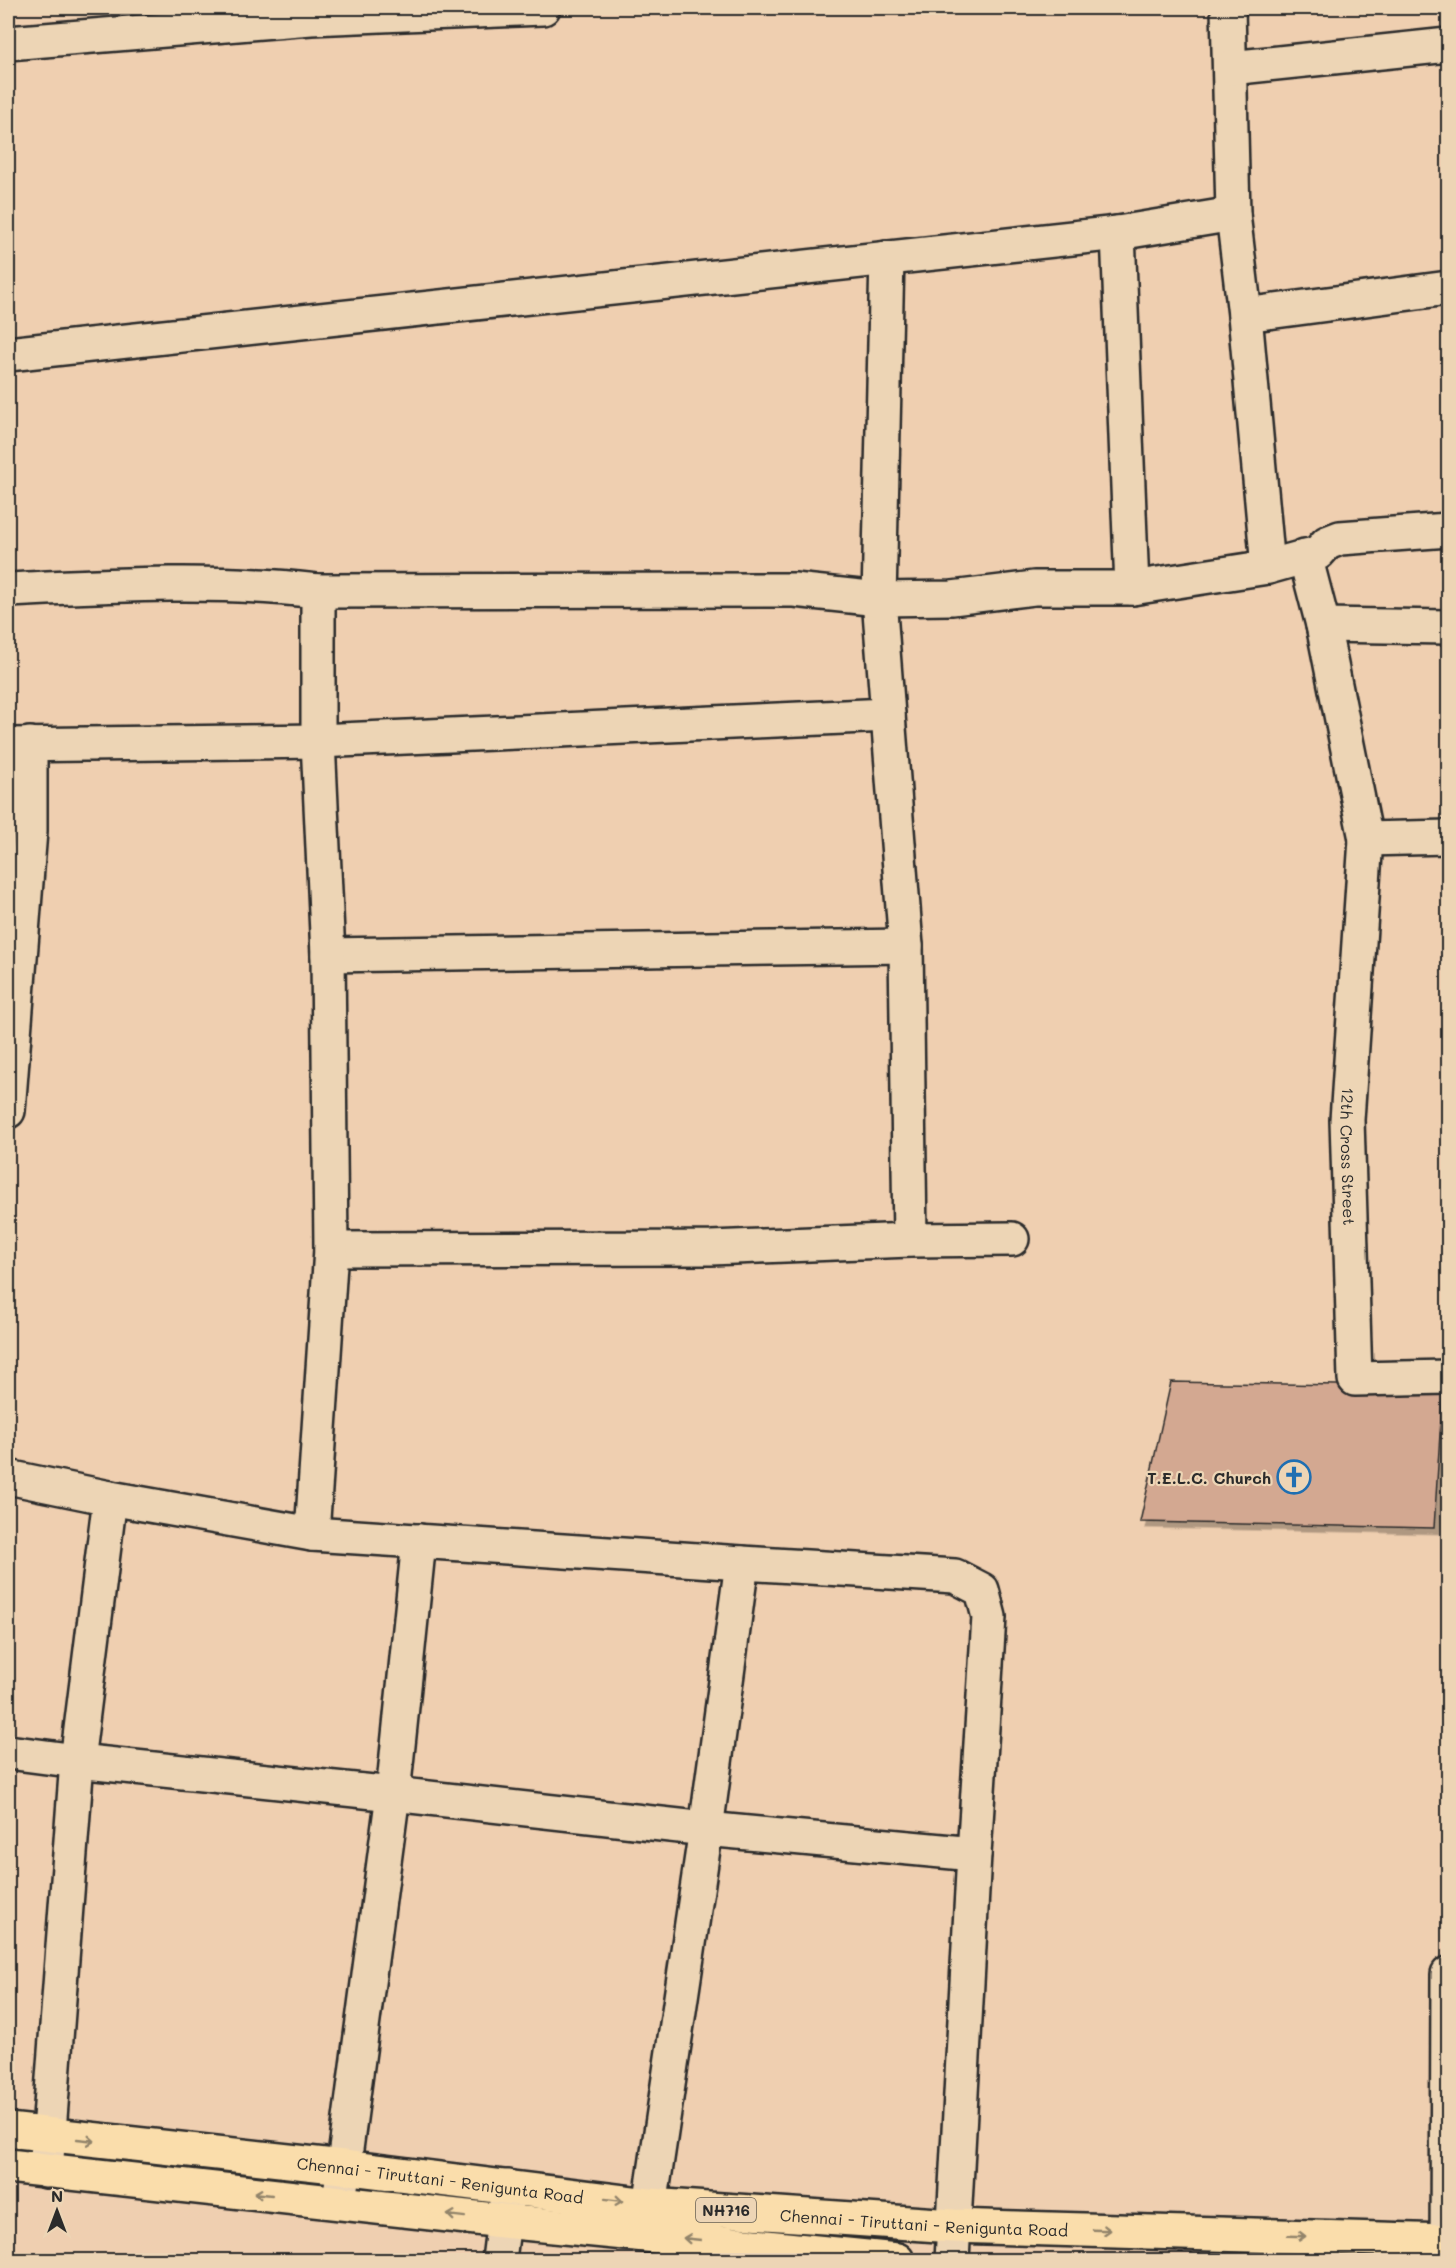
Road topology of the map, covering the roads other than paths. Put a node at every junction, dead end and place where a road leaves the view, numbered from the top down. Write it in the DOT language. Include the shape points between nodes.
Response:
graph roads {
  1 [pos="543,8"];
  2 [pos="1228,8"];
  3 [pos="8,43"];
  4 [pos="1449,45"];
  5 [pos="1230,68"];
  6 [pos="1233,214"];
  7 [pos="1118,233"];
  8 [pos="887,258"];
  9 [pos="1449,288"];
  10 [pos="1245,315"];
  11 [pos="8,354"];
  12 [pos="1449,530"];
  13 [pos="1305,556"];
  14 [pos="1268,567"];
  15 [pos="1132,588"];
  16 [pos="8,590"];
  17 [pos="318,591"];
  18 [pos="879,599"];
  19 [pos="1323,625"];
  20 [pos="1449,627"];
  21 [pos="888,715"];
  22 [pos="318,741"];
  23 [pos="19,744"];
  24 [pos="1449,837"];
  25 [pos="1366,839"];
  26 [pos="906,946"];
  27 [pos="328,955"];
  28 [pos="8,1111"];
  29 [pos="1012,1239"];
  30 [pos="910,1240"];
  31 [pos="331,1249"];
  32 [pos="1449,1377"];
  33 [pos="8,1478"];
  34 [pos="110,1498"];
  35 [pos="312,1534"];
  36 [pos="419,1541"];
  37 [pos="741,1563"];
  38 [pos="8,1752"];
  39 [pos="77,1761"];
  40 [pos="393,1794"];
  41 [pos="706,1829"];
  42 [pos="974,1854"];
  43 [pos="1448,1990"];
  44 [pos="8,2130"];
  45 [pos="49,2136"];
  46 [pos="8,2166"];
  47 [pos="344,2168"];
  48 [pos="46,2170"];
  49 [pos="508,2187"];
  50 [pos="339,2202"];
  51 [pos="648,2220"];
  52 [pos="503,2221"];
  53 [pos="953,2226"];
  54 [pos="1447,2247"];
  55 [pos="499,2260"];
  56 [pos="897,2260"];
  57 [pos="952,2260"];
  1 -- 3 [label="street" via="311,18"];
  2 -- 5 [label="street"];
  4 -- 5 [label="street"];
  5 -- 6 [label="street"];
  6 -- 7 [label="street"];
  6 -- 10 [label="street"];
  7 -- 8 [label="street"];
  7 -- 15 [label="street"];
  8 -- 11 [label="street"];
  8 -- 18 [label="street"];
  9 -- 10 [label="street"];
  10 -- 14 [label="street"];
  12 -- 13 [label="street" via="1340,538 1327,543 1318,553"];
  13 -- 14 [label="street"];
  13 -- 19 [label="street"];
  14 -- 15 [label="street"];
  15 -- 18 [label="street" via="1034,588 952,598"];
  16 -- 17 [label="street" via="162,584 275,586"];
  17 -- 18 [label="street" via="794,590"];
  17 -- 22 [label="street"];
  18 -- 21 [label="street"];
  19 -- 20 [label="street"];
  19 -- 25 [label="street"];
  21 -- 22 [label="street"];
  21 -- 26 [label="street"];
  22 -- 23 [label="street"];
  22 -- 27 [label="street"];
  23 -- 28 [label="street" via="30,831"];
  24 -- 25 [label="street"];
  25 -- 32 [label="street, 12th Cross Street" via="1347,1120 1355,1379"];
  26 -- 27 [label="street"];
  26 -- 30 [label="street"];
  27 -- 31 [label="street"];
  29 -- 30 [label="street"];
  30 -- 31 [label="street" via="711,1248"];
  31 -- 35 [label="street"];
  33 -- 34 [label="street"];
  34 -- 35 [label="street"];
  34 -- 39 [label="street"];
  35 -- 36 [label="street"];
  36 -- 37 [label="street"];
  36 -- 40 [label="street"];
  37 -- 41 [label="street"];
  37 -- 42 [label="street" via="955,1576 982,1590 990,1617"];
  38 -- 39 [label="street"];
  39 -- 40 [label="street"];
  39 -- 45 [label="street"];
  40 -- 41 [label="street"];
  40 -- 47 [label="street"];
  41 -- 42 [label="street"];
  41 -- 51 [label="street"];
  42 -- 53 [label="street"];
  43 -- 54 [label="street"];
  44 -- 45 [label="highway, Chennai - Tiruttani - Renigunta Road / NH716"];
  45 -- 47 [label="highway, Chennai - Tiruttani - Renigunta Road / NH716, one-way"];
  45 -- 48 [label="street"];
  46 -- 48 [label="highway, Chennai - Tiruttani - Renigunta Road / NH716"];
  47 -- 49 [label="highway, Chennai - Tiruttani - Renigunta Road / NH716"];
  47 -- 50 [label="street"];
  50 -- 48 [label="highway, Chennai - Tiruttani - Renigunta Road / NH716, one-way"];
  49 -- 51 [label="highway, Chennai - Tiruttani - Renigunta Road / NH716, one-way"];
  49 -- 52 [label="street"];
  52 -- 50 [label="highway, Chennai - Tiruttani - Renigunta Road / NH716, one-way"];
  51 -- 52 [label="highway, Chennai - Tiruttani - Renigunta Road / NH716"];
  51 -- 53 [label="highway, Chennai - Tiruttani - Renigunta Road / NH716"];
  56 -- 51 [label="highway, Chennai - Tiruttani - Renigunta Road / NH716, one-way"];
  52 -- 55 [label="street"];
  53 -- 54 [label="highway, Chennai - Tiruttani - Renigunta Road / NH716, one-way"];
  53 -- 57 [label="street"];
}
